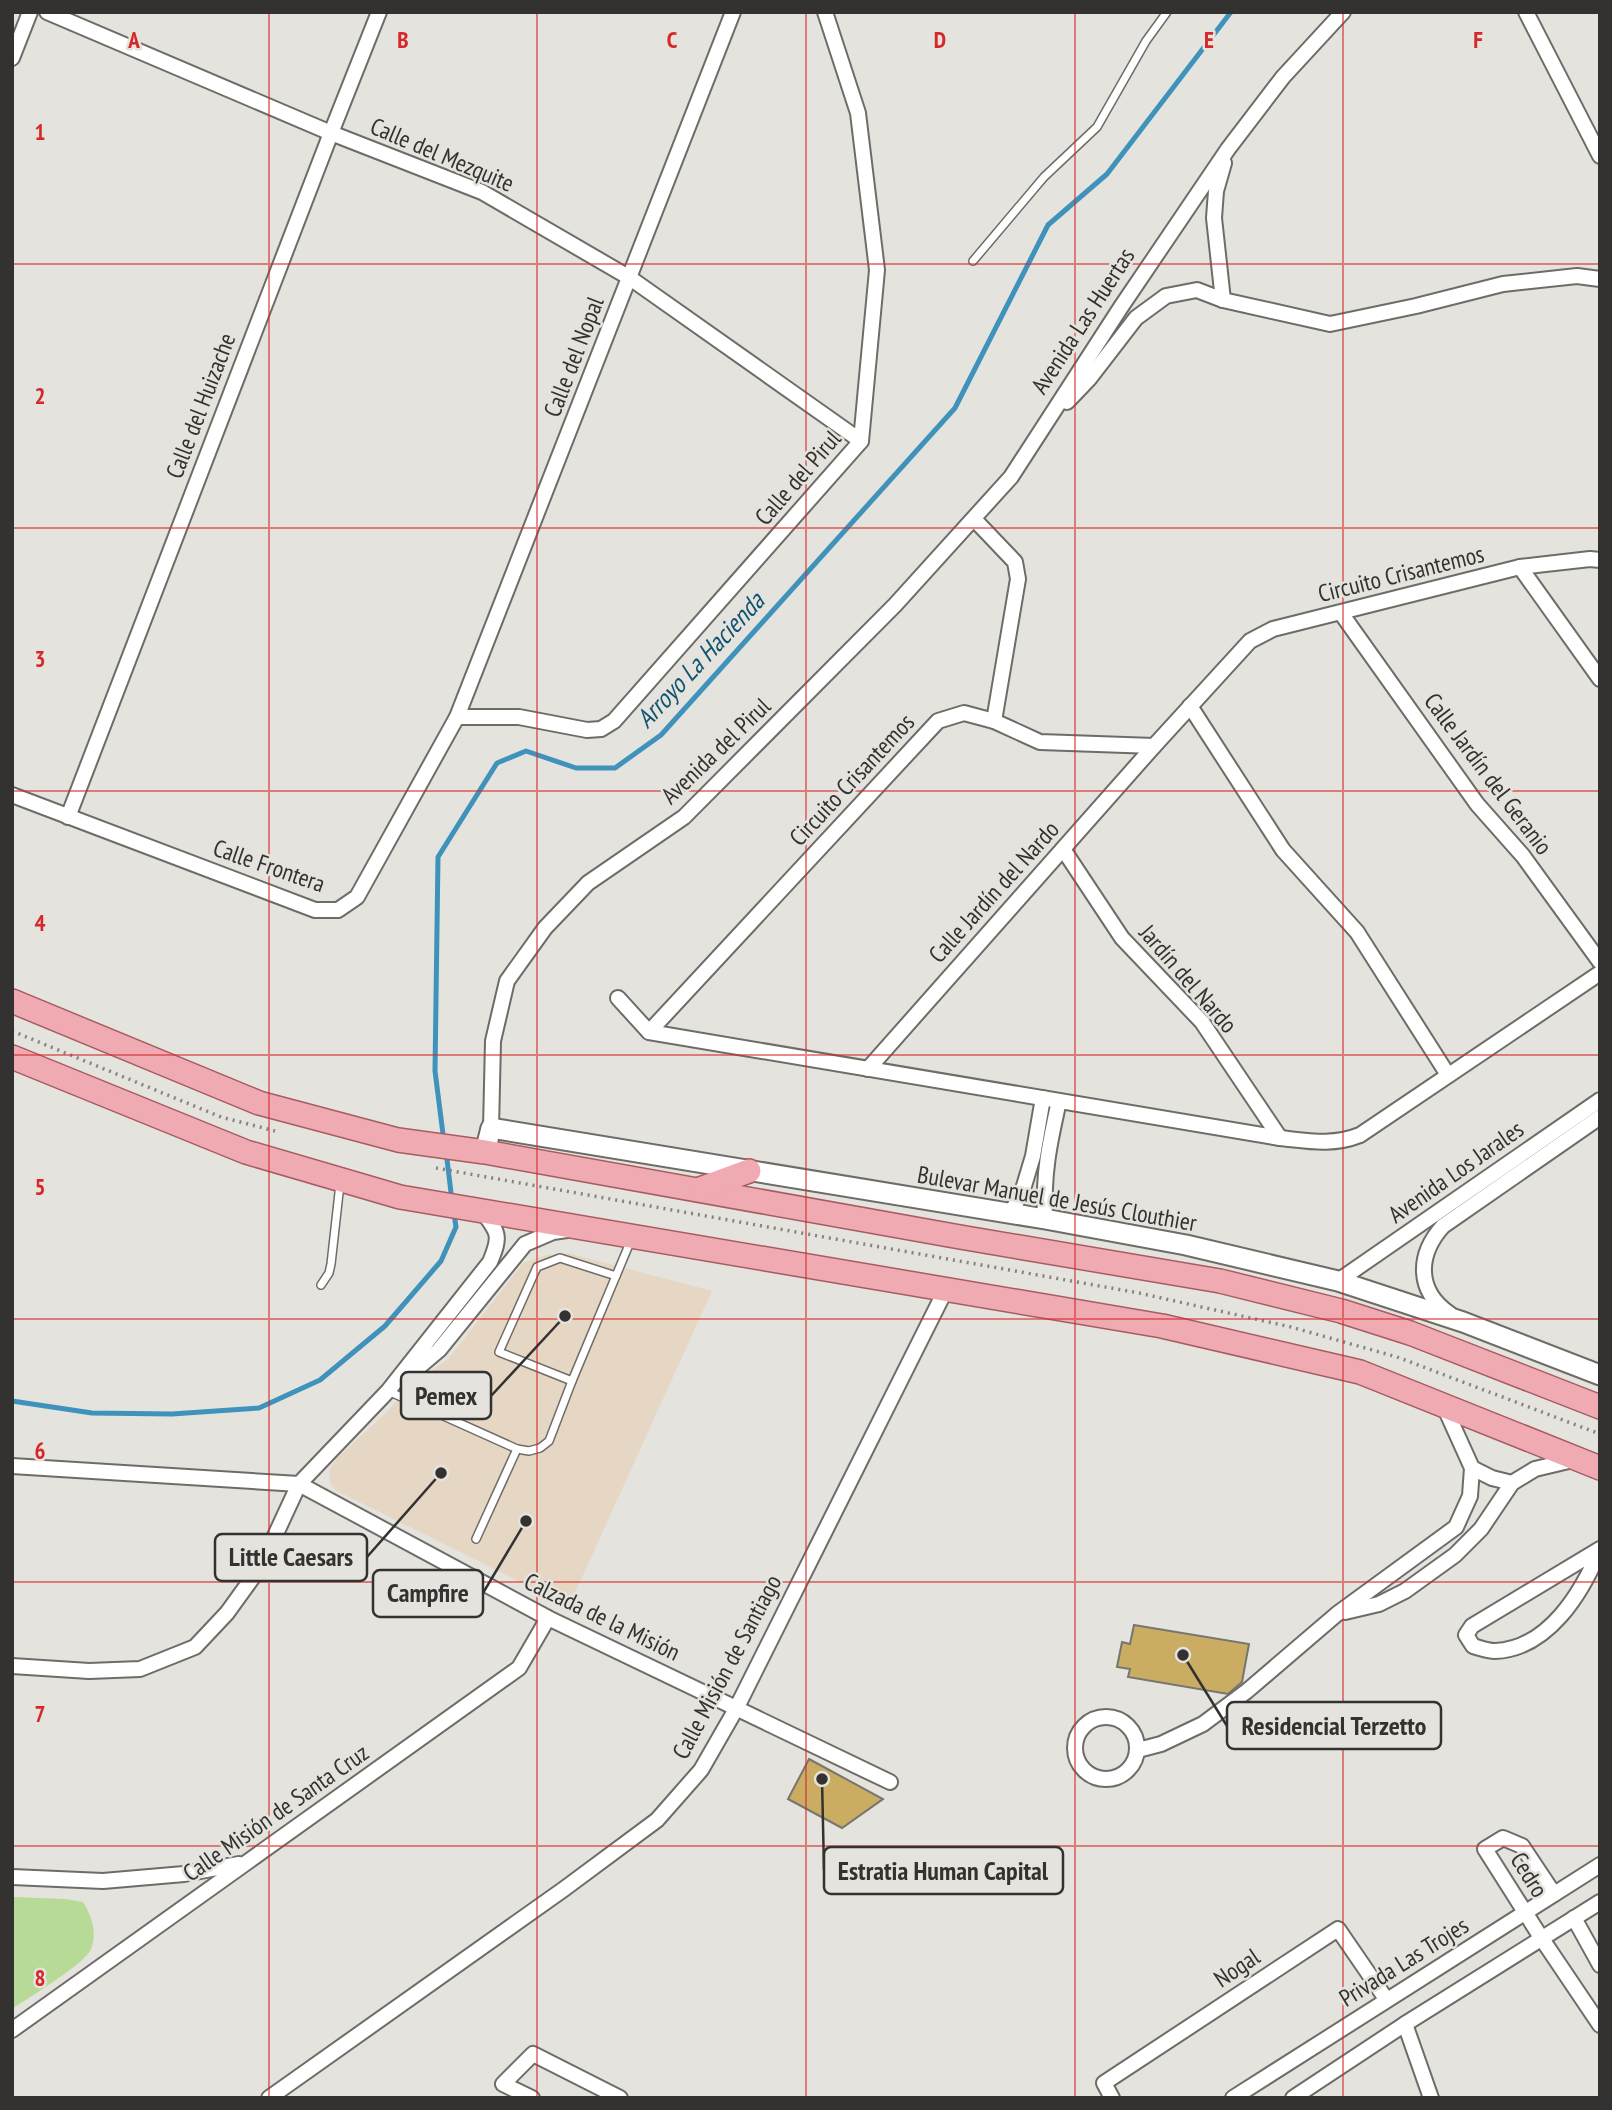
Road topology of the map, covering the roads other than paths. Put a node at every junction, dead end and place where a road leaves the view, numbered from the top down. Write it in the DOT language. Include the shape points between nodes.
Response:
graph roads {
  1 [pos="30,12"];
  2 [pos="47,12"];
  3 [pos="379,12"];
  4 [pos="733,12"];
  5 [pos="825,12"];
  6 [pos="1167,12"];
  7 [pos="1343,12"];
  8 [pos="1526,12"];
  9 [pos="12,58"];
  10 [pos="331,133"];
  11 [pos="1228,149"];
  12 [pos="1600,156"];
  13 [pos="973,261"];
  14 [pos="630,278"];
  15 [pos="1600,279"];
  16 [pos="1223,300"];
  17 [pos="1044,426"];
  18 [pos="861,441"];
  19 [pos="974,519"];
  20 [pos="1600,560"];
  21 [pos="1520,567"];
  22 [pos="1341,613"];
  23 [pos="1600,680"];
  24 [pos="1190,706"];
  25 [pos="457,718"];
  26 [pos="994,721"];
  27 [pos="1154,746"];
  28 [pos="12,795"];
  29 [pos="68,817"];
  30 [pos="1063,849"];
  31 [pos="1600,962"];
  32 [pos="1600,973"];
  33 [pos="618,998"];
  34 [pos="12,1001"];
  35 [pos="649,1032"];
  36 [pos="12,1057"];
  37 [pos="868,1069"];
  38 [pos="1448,1075"];
  39 [pos="1043,1098"];
  40 [pos="1600,1100"];
  41 [pos="1059,1101"];
  42 [pos="1600,1117"];
  43 [pos="491,1128"];
  44 [pos="1280,1138"];
  45 [pos="485,1152"];
  46 [pos="749,1171"];
  47 [pos="340,1179"];
  48 [pos="696,1190"];
  49 [pos="482,1211"];
  50 [pos="1011,1214"];
  51 [pos="1045,1219"];
  52 [pos="585,1228"];
  53 [pos="633,1236"];
  54 [pos="616,1276"];
  55 [pos="1338,1281"];
  56 [pos="321,1284"];
  57 [pos="946,1289"];
  58 [pos="1463,1322"];
  59 [pos="1600,1375"];
  60 [pos="572,1381"];
  61 [pos="388,1391"];
  62 [pos="1444,1406"];
  63 [pos="1600,1407"];
  64 [pos="517,1449"];
  65 [pos="1577,1459"];
  66 [pos="12,1466"];
  67 [pos="1472,1468"];
  68 [pos="1600,1468"];
  69 [pos="1512,1483"];
  70 [pos="299,1484"];
  71 [pos="476,1539"];
  72 [pos="1600,1549"];
  73 [pos="1337,1614"];
  74 [pos="548,1618"];
  75 [pos="12,1667"];
  76 [pos="737,1709"];
  77 [pos="1138,1750"];
  78 [pos="890,1782"];
  79 [pos="244,1863"];
  80 [pos="1600,1865"];
  81 [pos="12,1877"];
  82 [pos="1554,1894"];
  83 [pos="1600,1902"];
  84 [pos="1525,1912"];
  85 [pos="1574,1919"];
  86 [pos="1542,1939"];
  87 [pos="1600,1965"];
  88 [pos="1386,1999"];
  89 [pos="1405,2024"];
  90 [pos="1600,2025"];
  91 [pos="12,2030"];
  92 [pos="269,2098"];
  93 [pos="532,2098"];
  94 [pos="620,2098"];
  95 [pos="1112,2098"];
  96 [pos="1233,2098"];
  97 [pos="1293,2098"];
  98 [pos="1431,2098"];
  1 -- 9 [label="street"];
  2 -- 10 [label="street, Calle del Mezquite"];
  3 -- 10 [label="street, Calle del Huizache"];
  4 -- 14 [label="street, Calle del Nopal"];
  5 -- 18 [label="street, Calle del Pirul" via="858,113 877,270"];
  6 -- 13 [label="lane" via="1097,127 1044,177"];
  7 -- 11 [label="street, Avenida Las Huertas" via="1283,77"];
  8 -- 12 [label="street"];
  10 -- 14 [label="street, Calle del Mezquite" via="482,192"];
  10 -- 29 [label="street, Calle del Huizache"];
  11 -- 16 [label="street, Avenida Las Huertas" via="1214,218"];
  11 -- 17 [label="street, Avenida Las Huertas"];
  14 -- 18 [label="street, Calle del Mezquite"];
  14 -- 25 [label="street, Calle del Nopal"];
  15 -- 16 [label="street, Avenida Las Huertas" via="1577,276 1503,284 1330,324"];
  16 -- 17 [label="street, Avenida Las Huertas" via="1197,289 1166,296 1136,318 1089,379"];
  17 -- 19 [label="street, Avenida del Pirul" via="1011,477"];
  18 -- 25 [label="street, Calle del Pirul" via="614,721 587,730 519,717"];
  19 -- 26 [label="street" via="1015,562 1018,579"];
  19 -- 43 [label="street, Avenida del Pirul" via="684,817 588,883 545,928 508,981 493,1041"];
  20 -- 21 [label="street, Circuito Crisantemos"];
  21 -- 22 [label="street, Circuito Crisantemos"];
  21 -- 23 [label="street"];
  22 -- 24 [label="street, Circuito Crisantemos" via="1273,629 1250,641"];
  22 -- 31 [label="street, Calle Jardín del Geranio" via="1477,804 1523,856"];
  24 -- 27 [label="street, Circuito Crisantemos"];
  24 -- 38 [label="street" via="1283,850 1357,932"];
  25 -- 29 [label="street, Calle Frontera" via="357,897 338,909 315,910"];
  26 -- 27 [label="street, Circuito Crisantemos" via="1040,741"];
  26 -- 35 [label="street, Circuito Crisantemos" via="964,713 938,721"];
  27 -- 30 [label="street, Calle Jardín del Nardo"];
  28 -- 29 [label="street, Calle Frontera"];
  30 -- 37 [label="street, Calle Jardín del Nardo"];
  30 -- 44 [label="street, Jardín del Nardo" via="1122,938 1202,1022"];
  32 -- 38 [label="street"];
  33 -- 35 [label="street"];
  34 -- 45 [label="main road" via="259,1103 398,1140"];
  35 -- 37 [label="street"];
  36 -- 47 [label="main road" via="246,1152"];
  37 -- 39 [label="street"];
  38 -- 44 [label="street" via="1360,1135 1344,1141"];
  39 -- 41 [label="street"];
  39 -- 50 [label="street" via="1033,1156"];
  40 -- 55 [label="street, Avenida Los Jarales"];
  41 -- 44 [label="street"];
  41 -- 51 [label="street" via="1046,1158"];
  42 -- 58 [label="street, Avenida Los Jarales" via="1434,1236 1424,1257 1426,1284 1441,1308"];
  43 -- 45 [label="street"];
  43 -- 46 [label="street, Bulevar Manuel de Jesús Clouthier"];
  45 -- 48 [label="main road"];
  46 -- 48 [label="main road"];
  46 -- 50 [label="street, Bulevar Manuel de Jesús Clouthier"];
  47 -- 49 [label="main road" via="400,1197"];
  47 -- 56 [label="lane" via="331,1264"];
  48 -- 63 [label="main road" via="1282,1295 1410,1333"];
  49 -- 52 [label="main road"];
  49 -- 61 [label="street" via="496,1228 498,1243 490,1262"];
  50 -- 51 [label="street, Bulevar Manuel de Jesús Clouthier"];
  51 -- 55 [label="street, Bulevar Manuel de Jesús Clouthier" via="1186,1245"];
  52 -- 53 [label="main road"];
  52 -- 61 [label="street" via="553,1232 526,1244 439,1350"];
  53 -- 54 [label="lane"];
  53 -- 57 [label="main road"];
  54 -- 60 [label="lane"];
  54 -- 60 [label="lane" via="560,1258 537,1266 499,1352"];
  55 -- 58 [label="street, Bulevar Manuel de Jesús Clouthier"];
  57 -- 62 [label="main road" via="1162,1326 1360,1372"];
  57 -- 76 [label="street, Calle Misión de Santiago"];
  58 -- 59 [label="street, Bulevar Manuel de Jesús Clouthier"];
  60 -- 64 [label="lane" via="549,1441 529,1451"];
  61 -- 64 [label="lane"];
  61 -- 70 [label="street"];
  62 -- 65 [label="main road"];
  62 -- 67 [label="street"];
  64 -- 71 [label="lane"];
  65 -- 68 [label="main road"];
  65 -- 69 [label="street" via="1535,1469"];
  66 -- 70 [label="street"];
  67 -- 69 [label="street"];
  67 -- 73 [label="street" via="1470,1496 1456,1527"];
  69 -- 73 [label="street" via="1481,1529 1455,1555 1380,1604"];
  70 -- 74 [label="street, Calzada de la Misión"];
  70 -- 75 [label="street" via="253,1577 195,1647 140,1669"];
  72 -- 72 [label="street" via="1588,1578 1557,1621 1525,1644 1493,1651 1473,1646 1466,1635 1472,1626"];
  73 -- 77 [label="street" via="1203,1724"];
  74 -- 76 [label="street, Calzada de la Misión"];
  74 -- 79 [label="street, Calle Misión de Santa Cruz" via="519,1668"];
  76 -- 78 [label="street, Calzada de la Misión"];
  76 -- 92 [label="street, Calle Misión de Santiago" via="701,1770 657,1820"];
  77 -- 77 [label="street" via="1135,1733 1124,1721 1108,1716 1092,1719 1079,1730 1074,1746 1077,1762 1088,1774 1104,1780 1120,1777 1133,1766"];
  79 -- 81 [label="street" via="103,1881"];
  79 -- 91 [label="street, Calle Misión de Santa Cruz"];
  80 -- 82 [label="street, Privada Las Trojes"];
  82 -- 84 [label="street, Privada Las Trojes"];
  82 -- 84 [label="street, Cedro" via="1522,1846 1503,1838 1485,1849"];
  83 -- 85 [label="street"];
  84 -- 86 [label="street, Cedro"];
  84 -- 88 [label="street, Privada Las Trojes"];
  85 -- 86 [label="street"];
  85 -- 87 [label="street"];
  86 -- 89 [label="street"];
  86 -- 90 [label="street, Cedro"];
  88 -- 95 [label="street, Nogal" via="1338,1928 1104,2083"];
  88 -- 96 [label="street, Privada Las Trojes"];
  89 -- 97 [label="street"];
  89 -- 98 [label="street"];
  93 -- 94 [label="street" via="503,2084 533,2054"];
}
